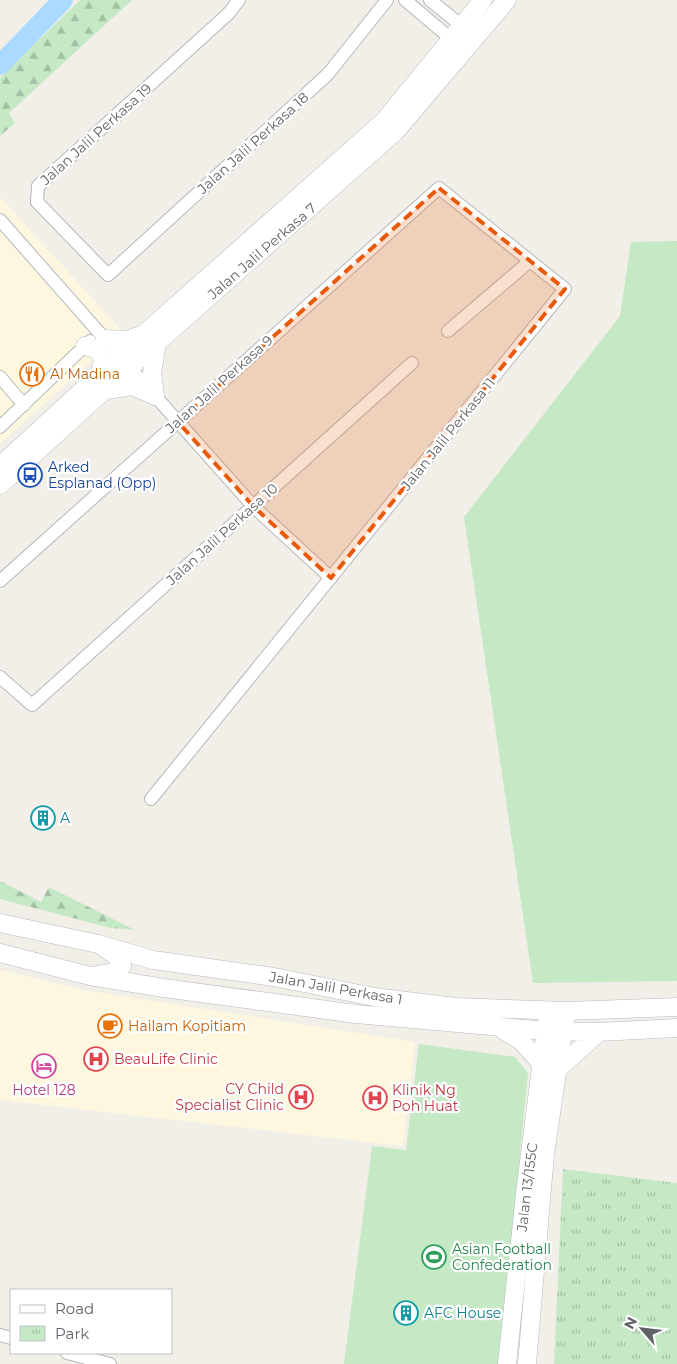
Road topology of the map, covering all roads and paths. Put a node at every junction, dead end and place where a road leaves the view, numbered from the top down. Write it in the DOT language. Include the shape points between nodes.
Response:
graph roads {
  1 [pos="239,0"];
  2 [pos="387,0"];
  3 [pos="405,0"];
  4 [pos="430,0"];
  5 [pos="483,0"];
  6 [pos="507,0"];
  7 [pos="457,32"];
  8 [pos="471,44"];
  9 [pos="0,220"];
  10 [pos="530,261"];
  11 [pos="108,275"];
  12 [pos="448,331"];
  13 [pos="102,336"];
  14 [pos="151,338"];
  15 [pos="84,346"];
  16 [pos="125,362"];
  17 [pos="412,362"];
  18 [pos="0,377"];
  19 [pos="102,382"];
  20 [pos="155,396"];
  21 [pos="24,405"];
  22 [pos="178,422"];
  23 [pos="0,427"];
  24 [pos="0,466"];
  25 [pos="0,485"];
  26 [pos="254,507"];
  27 [pos="331,578"];
  28 [pos="0,581"];
  29 [pos="0,677"];
  30 [pos="151,799"];
  31 [pos="0,923"];
  32 [pos="98,944"];
  33 [pos="0,953"];
  34 [pos="90,976"];
  35 [pos="677,1007"];
  36 [pos="548,1010"];
  37 [pos="566,1011"];
  38 [pos="501,1028"];
  39 [pos="677,1028"];
  40 [pos="555,1031"];
  41 [pos="600,1032"];
  42 [pos="550,1066"];
  43 [pos="526,1185"];
  44 [pos="541,1198"];
  45 [pos="524,1210"];
  46 [pos="71,1354"];
  47 [pos="110,1364"];
  48 [pos="507,1364"];
  49 [pos="527,1364"];
  1 -- 11 [label="street, Jalan Jalil Perkasa 19" via="228,14 38,186 37,202"];
  2 -- 11 [label="street, Jalan Jalil Perkasa 18" via="328,74"];
  3 -- 7 [label="street"];
  4 -- 7 [label="street"];
  5 -- 7 [label="main road, Jalan Jalil Perkasa 7"];
  6 -- 8 [label="main road, Jalan Jalil Perkasa 7"];
  7 -- 8 [label="street"];
  7 -- 8 [label="street"];
  7 -- 14 [label="main road, Jalan Jalil Perkasa 7" via="384,121"];
  8 -- 14 [label="main road, Jalan Jalil Perkasa 7" via="396,131"];
  9 -- 13 [label="street"];
  10 -- 12 [label="street"];
  10 -- 22 [label="street, Jalan Jalil Perkasa 9" via="439,188"];
  10 -- 27 [label="street, Jalan Jalil Perkasa 11" via="565,289"];
  13 -- 14 [label="main road" via="127,340"];
  13 -- 15 [label="street"];
  13 -- 16 [label="street"];
  14 -- 16 [label="main road, Jalan Jalil Perkasa 7"];
  14 -- 20 [label="main road"];
  15 -- 19 [label="main road" via="101,354"];
  15 -- 21 [label="street"];
  16 -- 19 [label="main road, Jalan Jalil Perkasa 7"];
  16 -- 20 [label="street"];
  17 -- 26 [label="street, Jalan Jalil Perkasa 10"];
  18 -- 21 [label="street"];
  19 -- 20 [label="main road" via="133,386"];
  19 -- 24 [label="main road, Jalan Jalil Perkasa 7"];
  19 -- 25 [label="main road, Jalan Jalil Perkasa 7"];
  20 -- 22 [label="street"];
  21 -- 23 [label="street"];
  22 -- 26 [label="street"];
  22 -- 28 [label="street, Jalan Jalil Perkasa 9"];
  26 -- 27 [label="street"];
  26 -- 29 [label="street, Jalan Jalil Perkasa 10" via="32,705"];
  27 -- 30 [label="street, Jalan Jalil Perkasa 11"];
  31 -- 32 [label="main road, Jalan Jalil Perkasa 1"];
  32 -- 34 [label="main road" via="115,955 122,966 117,972"];
  32 -- 36 [label="main road, Jalan Jalil Perkasa 1" via="153,960 274,977 374,997 455,1007"];
  33 -- 34 [label="main road, Jalan Jalil Perkasa 1"];
  34 -- 38 [label="main road, Jalan Jalil Perkasa 1" via="356,1014"];
  35 -- 37 [label="main road, Jalan Jalil Perkasa 1"];
  36 -- 37 [label="main road, Jalan Jalil Perkasa 1"];
  36 -- 40 [label="main road, Jalan 13/155C"];
  37 -- 40 [label="main road, Jalan 13/155C"];
  38 -- 40 [label="main road, Jalan Jalil Perkasa 1"];
  38 -- 42 [label="main road" via="522,1041"];
  39 -- 41 [label="main road, Jalan Jalil Perkasa 1"];
  40 -- 41 [label="main road, Jalan Jalil Perkasa 1"];
  40 -- 42 [label="main road, Jalan 13/155C"];
  41 -- 42 [label="main road"];
  42 -- 43 [label="main road, Jalan 13/155C"];
  42 -- 44 [label="main road, Jalan 13/155C"];
  43 -- 44 [label="main road"];
  43 -- 45 [label="main road, Jalan 13/155C"];
  44 -- 45 [label="main road"];
  44 -- 49 [label="main road, Jalan 13/155C"];
  45 -- 48 [label="main road, Jalan 13/155C"];
  46 -- 47 [label="street"];
}
